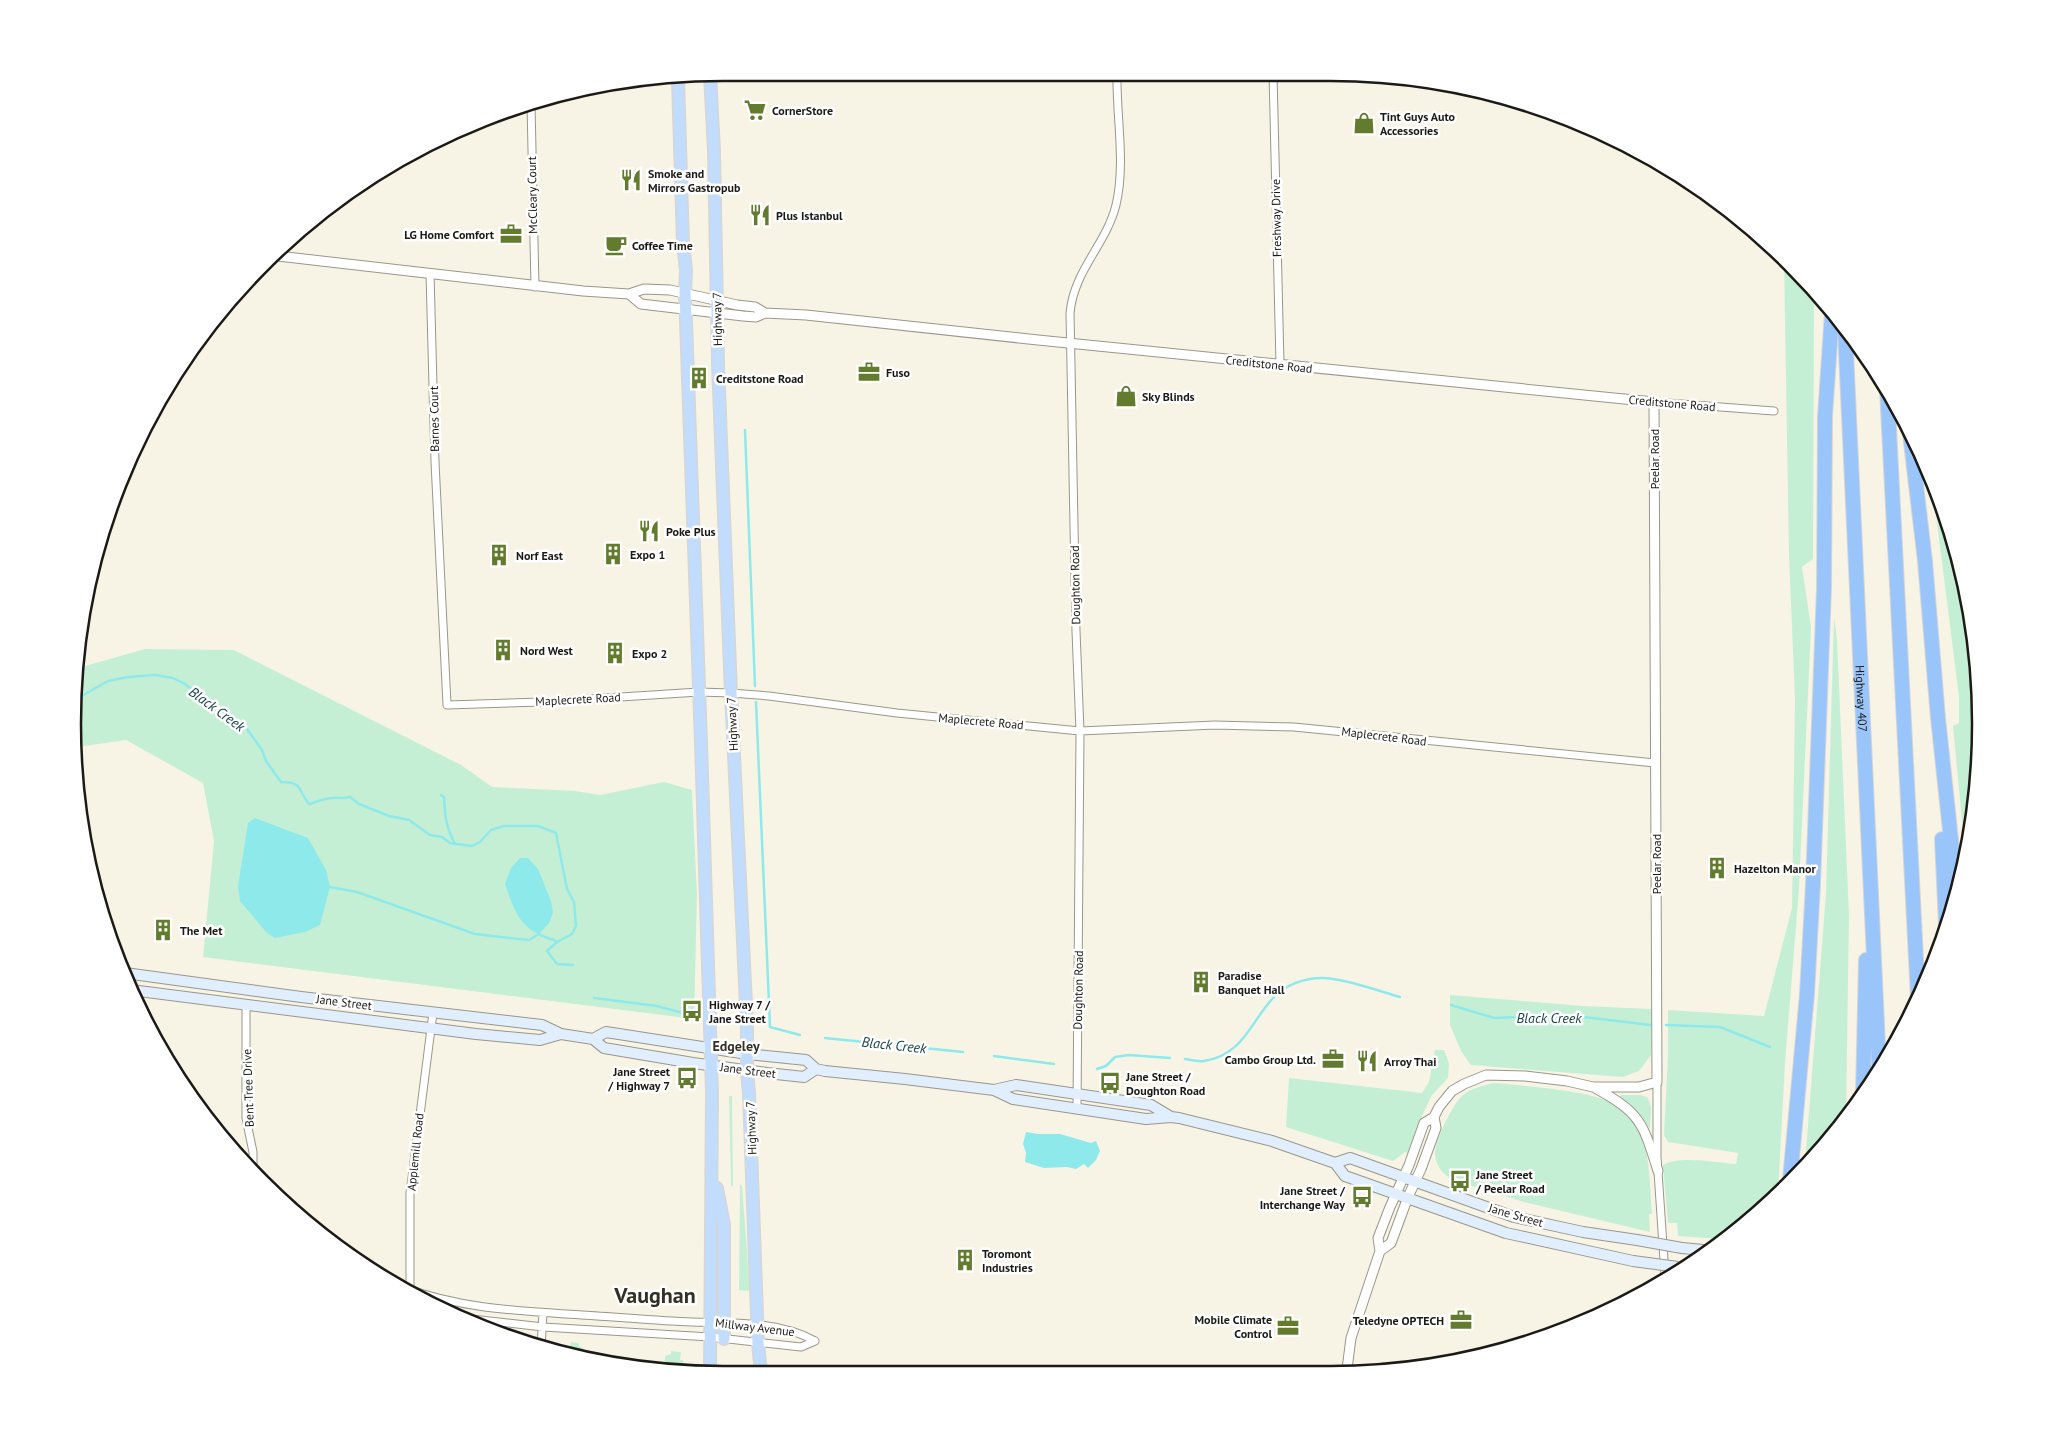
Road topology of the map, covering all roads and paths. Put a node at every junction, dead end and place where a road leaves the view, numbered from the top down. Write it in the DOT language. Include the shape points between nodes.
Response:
graph roads {
  1 [pos="1117,81"];
  2 [pos="1273,81"];
  3 [pos="710,82"];
  4 [pos="678,83"];
  5 [pos="531,111"];
  6 [pos="283,257"];
  7 [pos="430,273"];
  8 [pos="535,287"];
  9 [pos="684,293"];
  10 [pos="629,294"];
  11 [pos="717,300"];
  12 [pos="685,309"];
  13 [pos="765,312"];
  14 [pos="718,313"];
  15 [pos="1831,324"];
  16 [pos="1845,341"];
  17 [pos="1070,344"];
  18 [pos="1280,364"];
  19 [pos="1654,402"];
  20 [pos="1888,405"];
  21 [pos="1774,411"];
  22 [pos="1912,453"];
  23 [pos="440,564"];
  24 [pos="699,692"];
  25 [pos="731,693"];
  26 [pos="1938,718"];
  27 [pos="1080,731"];
  28 [pos="1655,764"];
  29 [pos="1869,835"];
  30 [pos="1954,871"];
  31 [pos="1945,906"];
  32 [pos="132,974"];
  33 [pos="1917,982"];
  34 [pos="140,991"];
  35 [pos="246,1004"];
  36 [pos="434,1013"];
  37 [pos="431,1027"];
  38 [pos="561,1034"];
  39 [pos="593,1039"];
  40 [pos="709,1048"];
  41 [pos="747,1054"];
  42 [pos="1879,1057"];
  43 [pos="710,1066"];
  44 [pos="816,1069"];
  45 [pos="747,1071"];
  46 [pos="1863,1081"];
  47 [pos="1658,1082"];
  48 [pos="1593,1086"];
  49 [pos="994,1090"];
  50 [pos="1077,1094"];
  51 [pos="1076,1108"];
  52 [pos="1171,1116"];
  53 [pos="1434,1117"];
  54 [pos="253,1160"];
  55 [pos="712,1161"];
  56 [pos="1335,1163"];
  57 [pos="1791,1170"];
  58 [pos="1658,1171"];
  59 [pos="1404,1176"];
  60 [pos="1416,1181"];
  61 [pos="1396,1193"];
  62 [pos="1408,1197"];
  63 [pos="1698,1249"];
  64 [pos="1380,1251"];
  65 [pos="1673,1266"];
  66 [pos="1665,1271"];
  67 [pos="407,1283"];
  68 [pos="438,1299"];
  69 [pos="543,1312"];
  70 [pos="488,1321"];
  71 [pos="710,1322"];
  72 [pos="724,1323"];
  73 [pos="758,1325"];
  74 [pos="543,1327"];
  75 [pos="710,1337"];
  76 [pos="724,1338"];
  77 [pos="542,1340"];
  78 [pos="758,1343"];
  79 [pos="710,1365"];
  80 [pos="1347,1365"];
  81 [pos="760,1366"];
  1 -- 17 [label="street, Doughton Road" via="1121,165 1116,204 1104,235 1074,290"];
  2 -- 18 [label="street, Freshway Drive"];
  3 -- 11 [label="main road, Highway 7"];
  4 -- 9 [label="main road" via="686,270"];
  5 -- 8 [label="street, McCleary Court"];
  6 -- 7 [label="street, Creditstone Road"];
  7 -- 8 [label="street, Creditstone Road"];
  7 -- 23 [label="street, Barnes Court"];
  8 -- 10 [label="street, Creditstone Road"];
  9 -- 10 [label="street, Creditstone Road" via="644,289"];
  9 -- 11 [label="street, Creditstone Road"];
  9 -- 12 [label="main road"];
  10 -- 12 [label="street, Creditstone Road" via="641,304"];
  11 -- 13 [label="street, Creditstone Road"];
  11 -- 14 [label="main road, Highway 7"];
  12 -- 14 [label="street, Creditstone Road"];
  12 -- 24 [label="main road"];
  13 -- 14 [label="street, Creditstone Road" via="756,317"];
  13 -- 17 [label="street, Creditstone Road"];
  14 -- 25 [label="main road, Highway 7"];
  15 -- 57 [label="highway" via="1825,416 1824,588 1813,884"];
  16 -- 29 [label="highway, Highway 407"];
  17 -- 18 [label="street, Creditstone Road"];
  17 -- 27 [label="street, Doughton Road"];
  18 -- 19 [label="street, Creditstone Road"];
  19 -- 21 [label="street, Creditstone Road"];
  19 -- 28 [label="street, Peelar Road"];
  20 -- 33 [label="highway"];
  22 -- 26 [label="highway"];
  23 -- 24 [label="street, Maplecrete Road" via="447,705"];
  24 -- 25 [label="street, Maplecrete Road"];
  24 -- 40 [label="main road"];
  25 -- 27 [label="street, Maplecrete Road"];
  25 -- 41 [label="main road, Highway 7"];
  26 -- 30 [label="highway"];
  26 -- 31 [label="highway"];
  27 -- 28 [label="street, Maplecrete Road" via="1216,725 1294,727"];
  27 -- 50 [label="street, Doughton Road"];
  28 -- 47 [label="street, Peelar Road"];
  29 -- 42 [label="highway, Highway 407"];
  29 -- 46 [label="highway"];
  32 -- 36 [label="main road, Jane Street"];
  34 -- 35 [label="main road, Jane Street"];
  35 -- 37 [label="main road, Jane Street"];
  35 -- 54 [label="street, Bent Tree Drive" via="246,1118"];
  36 -- 37 [label="street, Applemill Road"];
  36 -- 38 [label="main road, Jane Street" via="542,1026"];
  37 -- 38 [label="main road, Jane Street" via="540,1040"];
  37 -- 67 [label="street, Applemill Road" via="410,1193"];
  38 -- 39 [label="main road, Jane Street"];
  39 -- 40 [label="main road, Jane Street" via="606,1032"];
  39 -- 43 [label="main road, Jane Street" via="604,1048"];
  40 -- 41 [label="main road, Jane Street"];
  40 -- 43 [label="main road"];
  41 -- 44 [label="main road, Jane Street" via="806,1060"];
  41 -- 45 [label="main road, Highway 7"];
  43 -- 45 [label="main road, Jane Street"];
  43 -- 55 [label="main road"];
  44 -- 45 [label="main road, Jane Street" via="804,1076"];
  44 -- 49 [label="main road, Jane Street"];
  45 -- 73 [label="main road, Highway 7"];
  47 -- 48 [label="street" via="1639,1087"];
  47 -- 58 [label="street"];
  48 -- 53 [label="street" via="1525,1076 1486,1075 1452,1091"];
  48 -- 58 [label="street" via="1627,1107 1637,1118 1646,1132"];
  49 -- 50 [label="main road, Jane Street" via="1016,1085"];
  49 -- 51 [label="main road, Jane Street" via="1013,1099"];
  50 -- 51 [label="street, Doughton Road"];
  50 -- 52 [label="main road, Jane Street" via="1151,1105"];
  51 -- 52 [label="main road, Jane Street" via="1146,1119"];
  52 -- 56 [label="main road, Jane Street" via="1272,1141"];
  53 -- 59 [label="street" via="1424,1123"];
  53 -- 60 [label="street" via="1436,1128"];
  55 -- 71 [label="main road"];
  55 -- 72 [label="main road" via="724,1225"];
  56 -- 59 [label="main road, Jane Street" via="1350,1158"];
  56 -- 61 [label="main road, Jane Street" via="1345,1176"];
  58 -- 66 [label="street"];
  59 -- 60 [label="main road, Jane Street"];
  59 -- 61 [label="street"];
  60 -- 62 [label="street"];
  60 -- 63 [label="main road, Jane Street, bridge" via="1514,1216 1583,1232"];
  61 -- 62 [label="main road, Jane Street"];
  61 -- 64 [label="street" via="1378,1238"];
  62 -- 64 [label="street" via="1391,1243"];
  62 -- 65 [label="main road, Jane Street, bridge" via="1506,1233 1633,1261"];
  64 -- 80 [label="street" via="1351,1338"];
  68 -- 69 [label="street, Millway Avenue"];
  69 -- 71 [label="street, Millway Avenue"];
  69 -- 74 [label="street"];
  70 -- 74 [label="street, Millway Avenue"];
  71 -- 72 [label="street, Millway Avenue"];
  71 -- 75 [label="main road"];
  72 -- 73 [label="street, Millway Avenue"];
  72 -- 76 [label="main road"];
  73 -- 78 [label="main road, Highway 7"];
  73 -- 78 [label="street, Millway Avenue" via="802,1333 815,1341 801,1347"];
  74 -- 75 [label="street, Millway Avenue"];
  74 -- 77 [label="street"];
  75 -- 76 [label="street, Millway Avenue"];
  75 -- 79 [label="main road"];
  76 -- 78 [label="street, Millway Avenue"];
  78 -- 81 [label="main road, Highway 7"];
}
